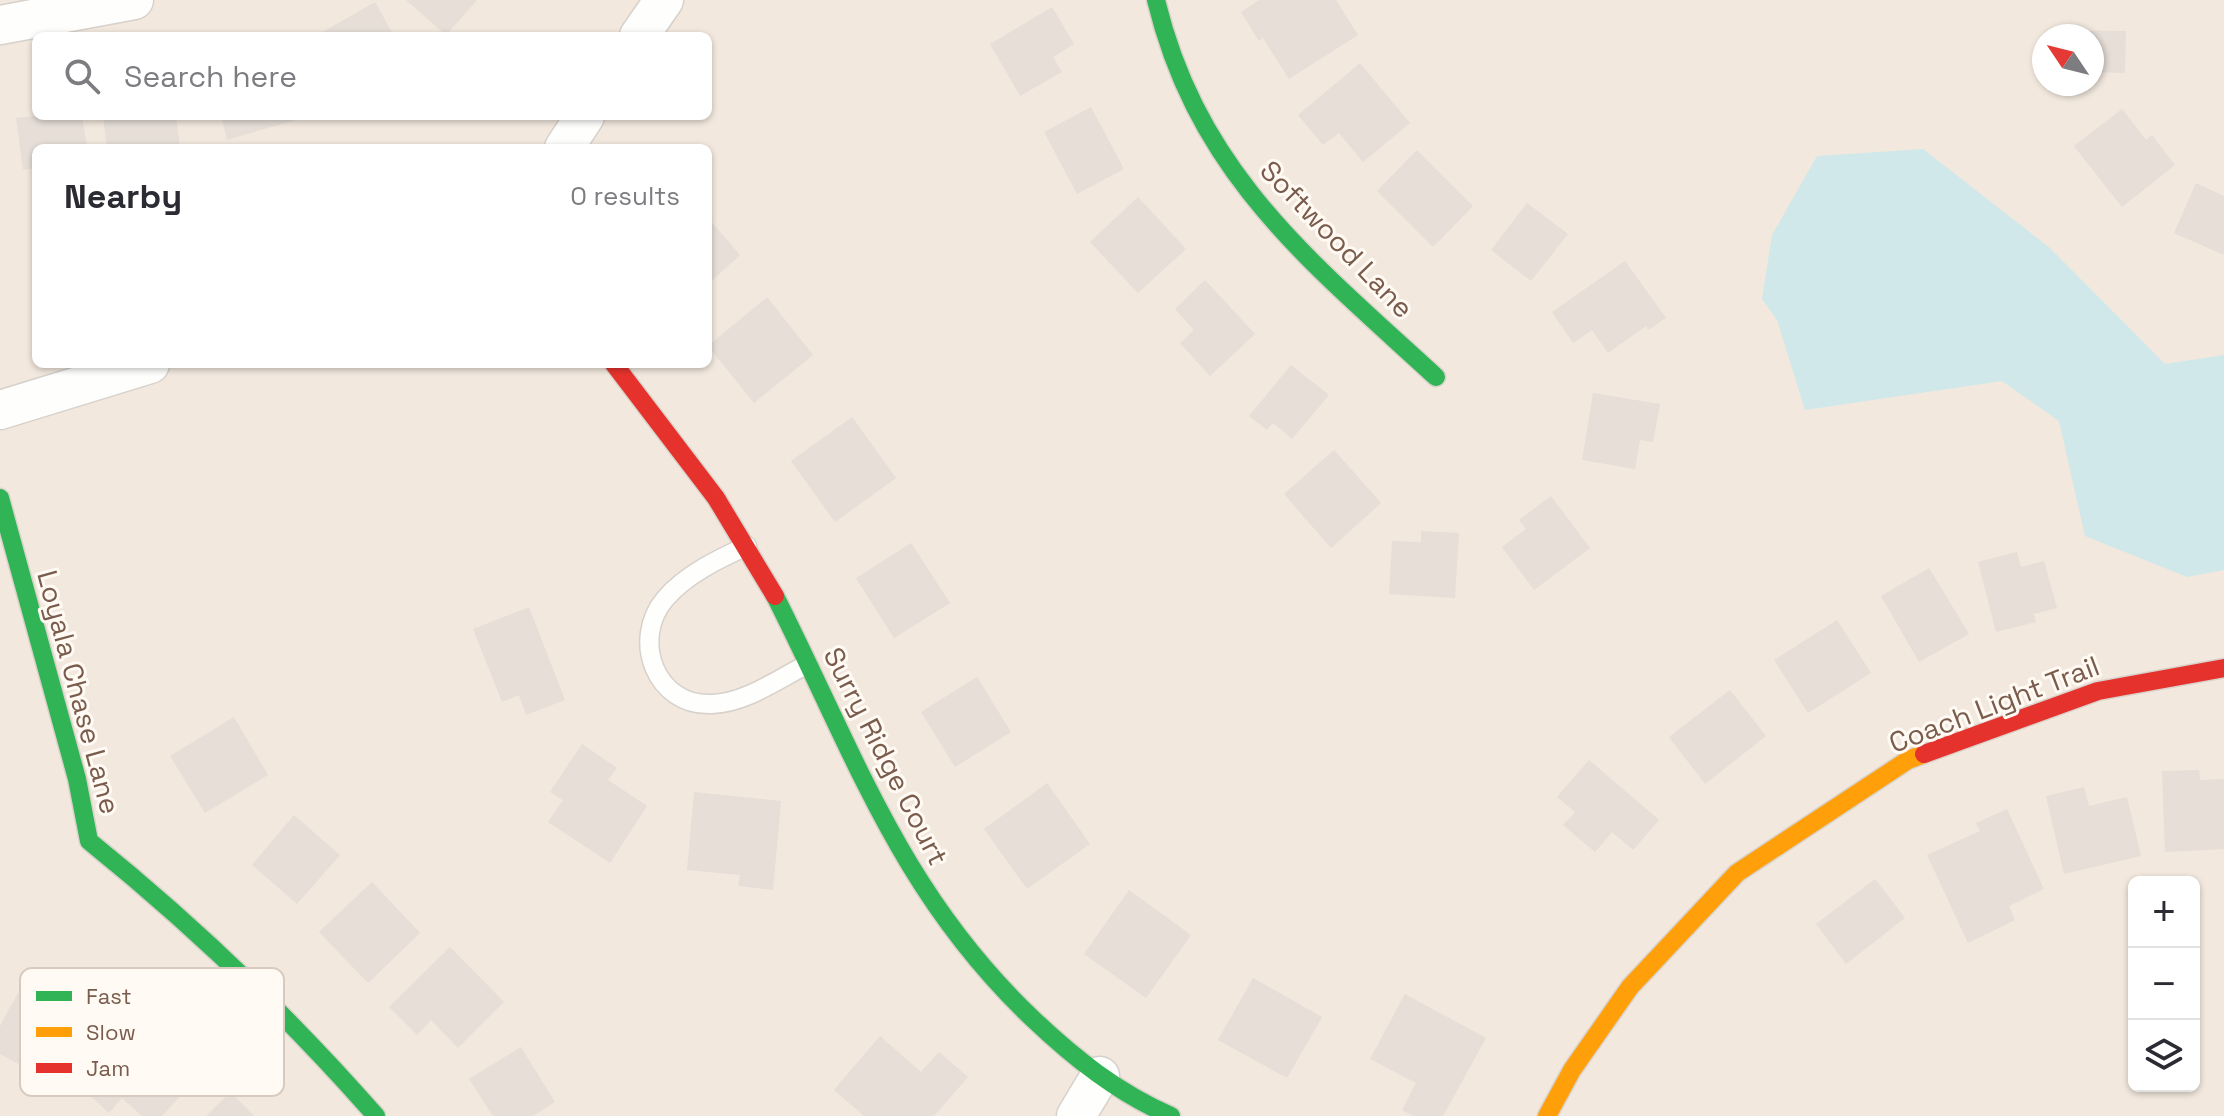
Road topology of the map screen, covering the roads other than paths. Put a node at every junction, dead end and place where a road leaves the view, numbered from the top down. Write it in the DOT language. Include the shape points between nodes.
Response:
graph roads {
  1 [pos="134,0"];
  2 [pos="664,0"];
  3 [pos="1156,0"];
  4 [pos="0,25"];
  5 [pos="642,32"];
  6 [pos="582,120"];
  7 [pos="567,144"];
  8 [pos="137,368"];
  9 [pos="617,368"];
  10 [pos="1436,377"];
  11 [pos="0,410"];
  12 [pos="0,498"];
  13 [pos="747,546"];
  14 [pos="808,664"];
  15 [pos="2224,668"];
  16 [pos="231,968"];
  17 [pos="284,1018"];
  18 [pos="1100,1076"];
  19 [pos="376,1116"];
  20 [pos="1076,1116"];
  21 [pos="1171,1116"];
  22 [pos="1547,1116"];
  1 -- 4 [label="street"];
  2 -- 5 [label="street"];
  3 -- 10 [label="street, Softwood Lane" via="1189,99 1227,164 1280,226"];
  6 -- 7 [label="street"];
  8 -- 11 [label="street"];
  9 -- 13 [label="street, Surry Ridge Court" via="698,471"];
  12 -- 16 [label="street, Loyala Chase Lane" via="89,841"];
  13 -- 14 [label="street, Surry Ridge Court"];
  13 -- 14 [label="lane" via="665,598 648,640 652,670 668,689 710,705 739,699"];
  14 -- 18 [label="street, Surry Ridge Court" via="924,893 962,946 1058,1044"];
  15 -- 22 [label="street, Coach Light Trail" via="2098,691 1908,760 1737,873 1630,987"];
  17 -- 19 [label="street, Loyala Chase Lane"];
  18 -- 20 [label="street"];
  18 -- 21 [label="street, Surry Ridge Court"];
}
